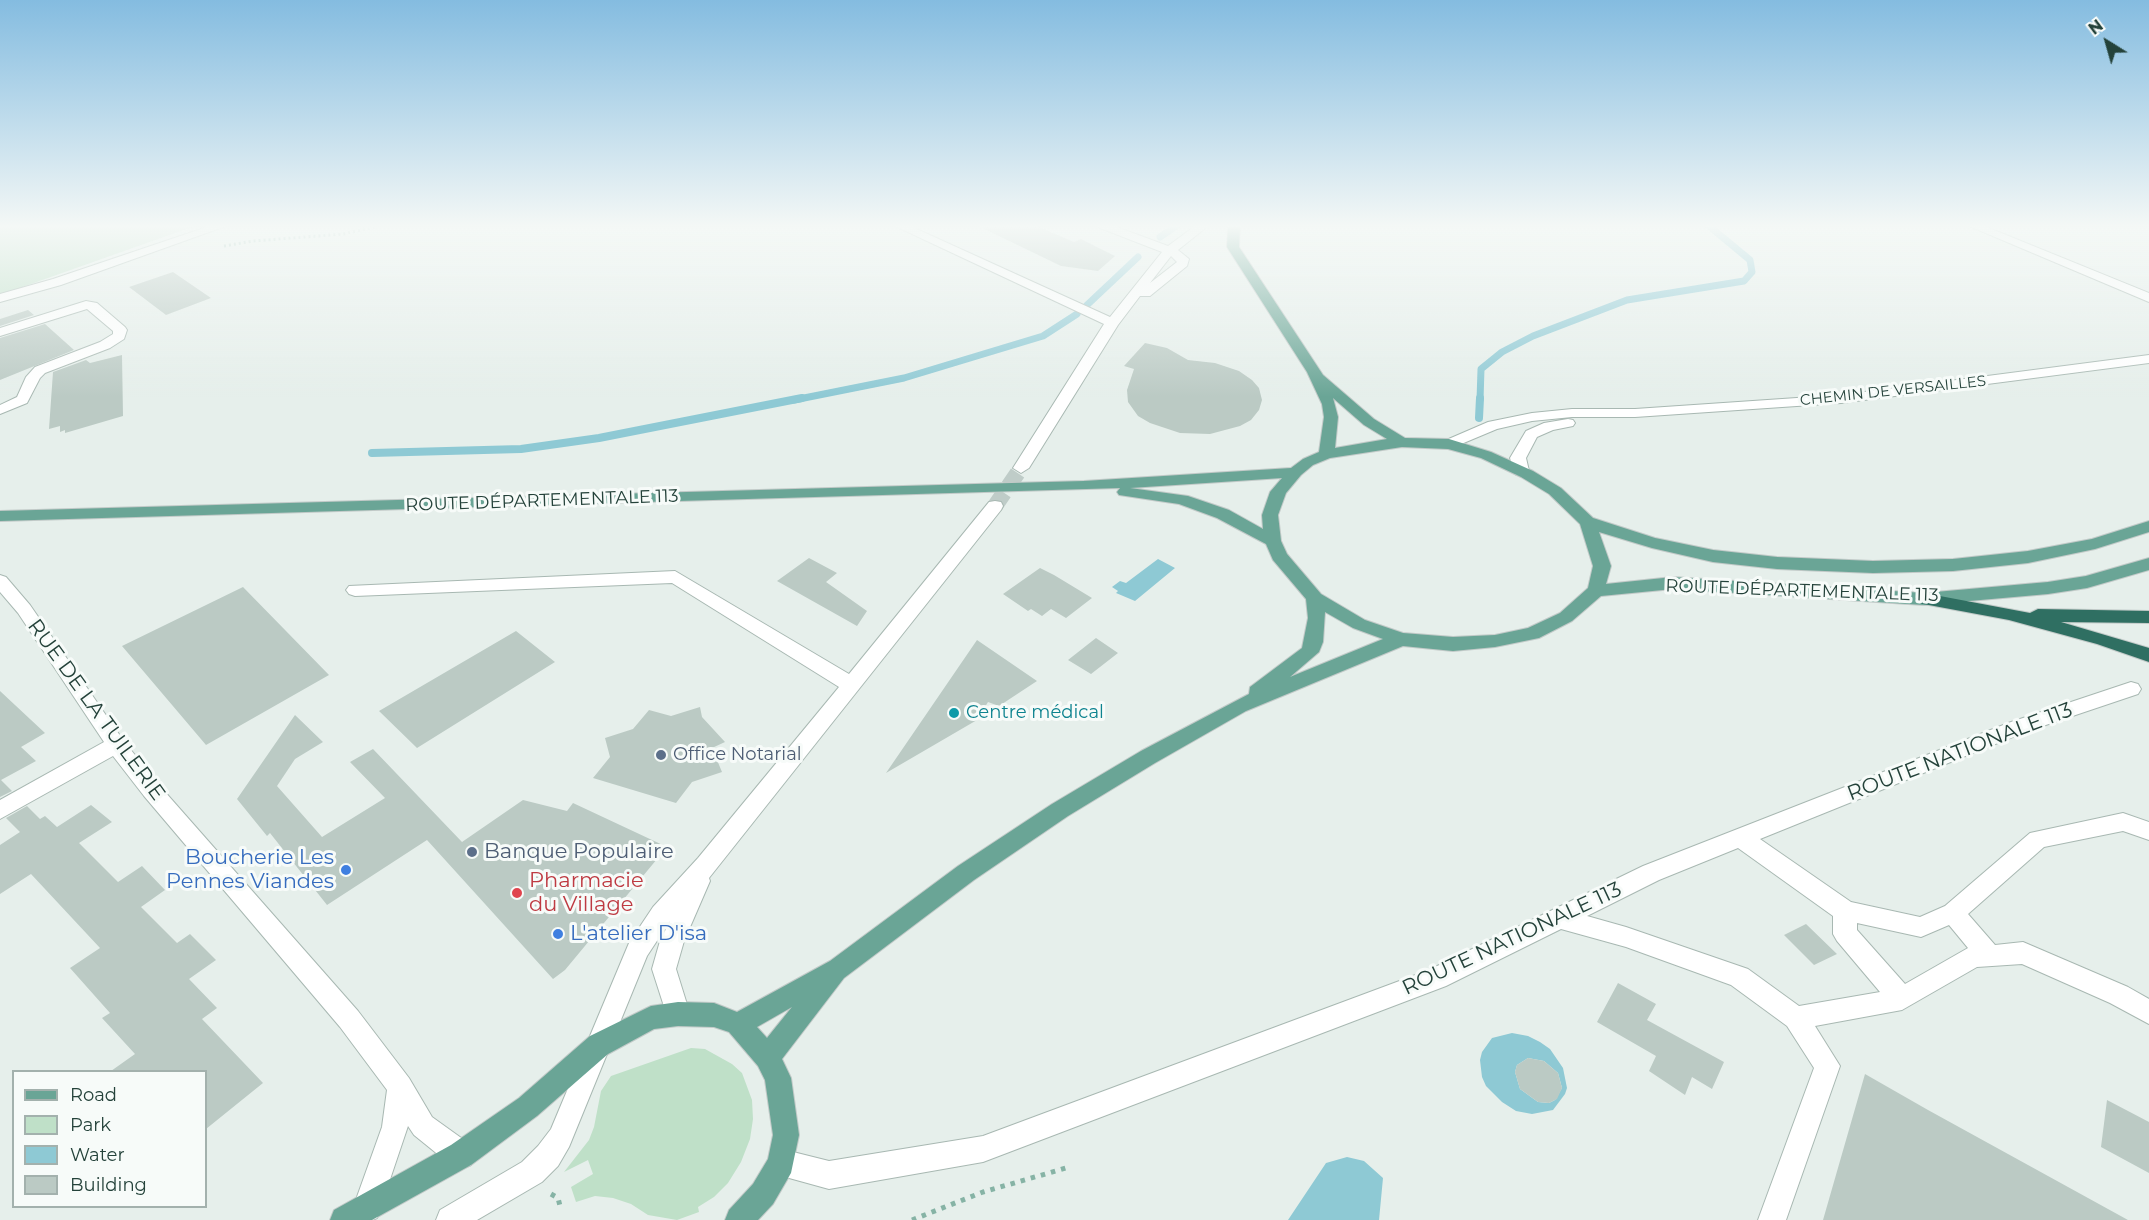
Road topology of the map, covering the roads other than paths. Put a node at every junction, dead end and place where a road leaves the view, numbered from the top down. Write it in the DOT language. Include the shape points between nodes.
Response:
graph roads {
  1 [pos="54,283"];
  2 [pos="1025,283"];
  3 [pos="1144,283"];
  4 [pos="1157,283"];
  5 [pos="1256,283"];
  6 [pos="2113,283"];
  7 [pos="0,298"];
  8 [pos="2149,298"];
  9 [pos="1125,308"];
  10 [pos="1112,323"];
  11 [pos="0,332"];
  12 [pos="2149,359"];
  13 [pos="1314,372"];
  14 [pos="0,410"];
  15 [pos="1635,413"];
  16 [pos="1402,442"];
  17 [pos="1449,444"];
  18 [pos="1326,454"];
  19 [pos="1021,468"];
  20 [pos="1521,471"];
  21 [pos="1295,472"];
  22 [pos="1084,486"];
  23 [pos="994,506"];
  24 [pos="0,516"];
  25 [pos="1587,522"];
  26 [pos="2149,526"];
  27 [pos="1273,541"];
  28 [pos="2149,564"];
  29 [pos="0,581"];
  30 [pos="355,590"];
  31 [pos="1596,591"];
  32 [pos="1315,598"];
  33 [pos="1924,598"];
  34 [pos="2009,614"];
  35 [pos="2149,617"];
  36 [pos="1401,639"];
  37 [pos="2149,655"];
  38 [pos="851,685"];
  39 [pos="2131,689"];
  40 [pos="1239,706"];
  41 [pos="116,745"];
  42 [pos="0,810"];
  43 [pos="2149,831"];
  44 [pos="1740,837"];
  45 [pos="706,866"];
  46 [pos="1845,911"];
  47 [pos="1953,913"];
  48 [pos="1559,918"];
  49 [pos="1990,956"];
  50 [pos="838,969"];
  51 [pos="1902,999"];
  52 [pos="2149,1012"];
  53 [pos="678,1014"];
  54 [pos="1796,1018"];
  55 [pos="738,1024"];
  56 [pos="599,1045"];
  57 [pos="767,1057"];
  58 [pos="400,1087"];
  59 [pos="461,1155"];
  60 [pos="781,1163"];
  61 [pos="356,1214"];
  62 [pos="450,1220"];
  63 [pos="739,1220"];
  64 [pos="1772,1220"];
  1 -- 7 [label="street"];
  2 -- 10 [label="street"];
  3 -- 9 [label="street"];
  4 -- 9 [label="street"];
  5 -- 13 [label="main road"];
  6 -- 8 [label="street"];
  9 -- 10 [label="street"];
  10 -- 19 [label="street"];
  11 -- 14 [label="street" via="86,305 120,330 119,336 105,345 40,370 22,400"];
  12 -- 15 [label="street, CHEMIN DE VERSAILLES" via="1841,399"];
  13 -- 16 [label="main road" via="1352,409"];
  13 -- 18 [label="main road" via="1331,417"];
  15 -- 17 [label="street, CHEMIN DE VERSAILLES" via="1533,417 1493,425"];
  15 -- 20 [label="street, CHEMIN DE VERSAILLES" via="1549,426 1531,434 1518,458"];
  16 -- 17 [label="main road, ROUTE DÉPARTEMENTALE 113"];
  16 -- 18 [label="main road, ROUTE DÉPARTEMENTALE 113"];
  17 -- 20 [label="main road, ROUTE DÉPARTEMENTALE 113"];
  18 -- 21 [label="main road, ROUTE DÉPARTEMENTALE 113"];
  20 -- 25 [label="main road, ROUTE DÉPARTEMENTALE 113" via="1555,491"];
  21 -- 22 [label="main road, ROUTE DÉPARTEMENTALE 113"];
  21 -- 27 [label="main road, ROUTE DÉPARTEMENTALE 113" via="1278,492 1270,515"];
  22 -- 24 [label="main road, ROUTE DÉPARTEMENTALE 113"];
  22 -- 27 [label="main road, ROUTE DÉPARTEMENTALE 113" via="1182,499 1223,514"];
  23 -- 38 [label="street"];
  25 -- 26 [label="main road, ROUTE DÉPARTEMENTALE 113" via="1652,543 1713,556 1873,567 1953,565 2028,557 2095,544"];
  25 -- 31 [label="main road, ROUTE DÉPARTEMENTALE 113" via="1602,566"];
  27 -- 32 [label="main road, ROUTE DÉPARTEMENTALE 113" via="1279,556"];
  28 -- 33 [label="main road, ROUTE DÉPARTEMENTALE 113" via="2087,582 2048,588"];
  29 -- 41 [label="street, RUE DE LA TUILERIE" via="24,609"];
  30 -- 38 [label="street" via="675,577"];
  31 -- 33 [label="main road, ROUTE DÉPARTEMENTALE 113" via="1673,583"];
  31 -- 36 [label="main road, ROUTE DÉPARTEMENTALE 113" via="1566,617 1533,633 1453,644"];
  32 -- 36 [label="main road, ROUTE DÉPARTEMENTALE 113" via="1359,624"];
  32 -- 40 [label="main road" via="1317,618 1310,652"];
  33 -- 34 [label="highway"];
  34 -- 35 [label="highway"];
  34 -- 37 [label="highway"];
  36 -- 40 [label="main road"];
  38 -- 45 [label="street"];
  39 -- 44 [label="street, ROUTE NATIONALE 113" via="2018,727"];
  40 -- 50 [label="main road" via="1060,810 966,873"];
  41 -- 42 [label="street"];
  41 -- 58 [label="street, RUE DE LA TUILERIE" via="349,1019"];
  43 -- 47 [label="street" via="2123,822 2038,839"];
  44 -- 46 [label="street"];
  44 -- 48 [label="street, ROUTE NATIONALE 113" via="1651,873"];
  45 -- 53 [label="street" via="672,941 664,969"];
  45 -- 56 [label="street" via="662,914 638,950"];
  46 -- 47 [label="street" via="1921,927"];
  46 -- 51 [label="street" via="1845,934"];
  47 -- 49 [label="street"];
  48 -- 54 [label="street" via="1739,977"];
  48 -- 60 [label="street, ROUTE NATIONALE 113" via="1437,978 983,1149 829,1175"];
  49 -- 51 [label="street" via="1973,957"];
  49 -- 52 [label="street" via="2023,953"];
  50 -- 55 [label="main road"];
  50 -- 57 [label="main road"];
  51 -- 54 [label="street"];
  53 -- 55 [label="main road" via="714,1016"];
  53 -- 56 [label="main road" via="651,1017"];
  54 -- 64 [label="street" via="1827,1066"];
  55 -- 57 [label="main road"];
  56 -- 59 [label="main road" via="528,1107"];
  56 -- 62 [label="street" via="560,1138 548,1156 532,1172"];
  57 -- 60 [label="main road" via="778,1078 786,1135"];
  58 -- 59 [label="street, RUE DE LA TUILERIE" via="423,1126"];
  58 -- 61 [label="street" via="395,1127"];
  59 -- 61 [label="main road"];
  60 -- 63 [label="main road" via="763,1194"];
}
